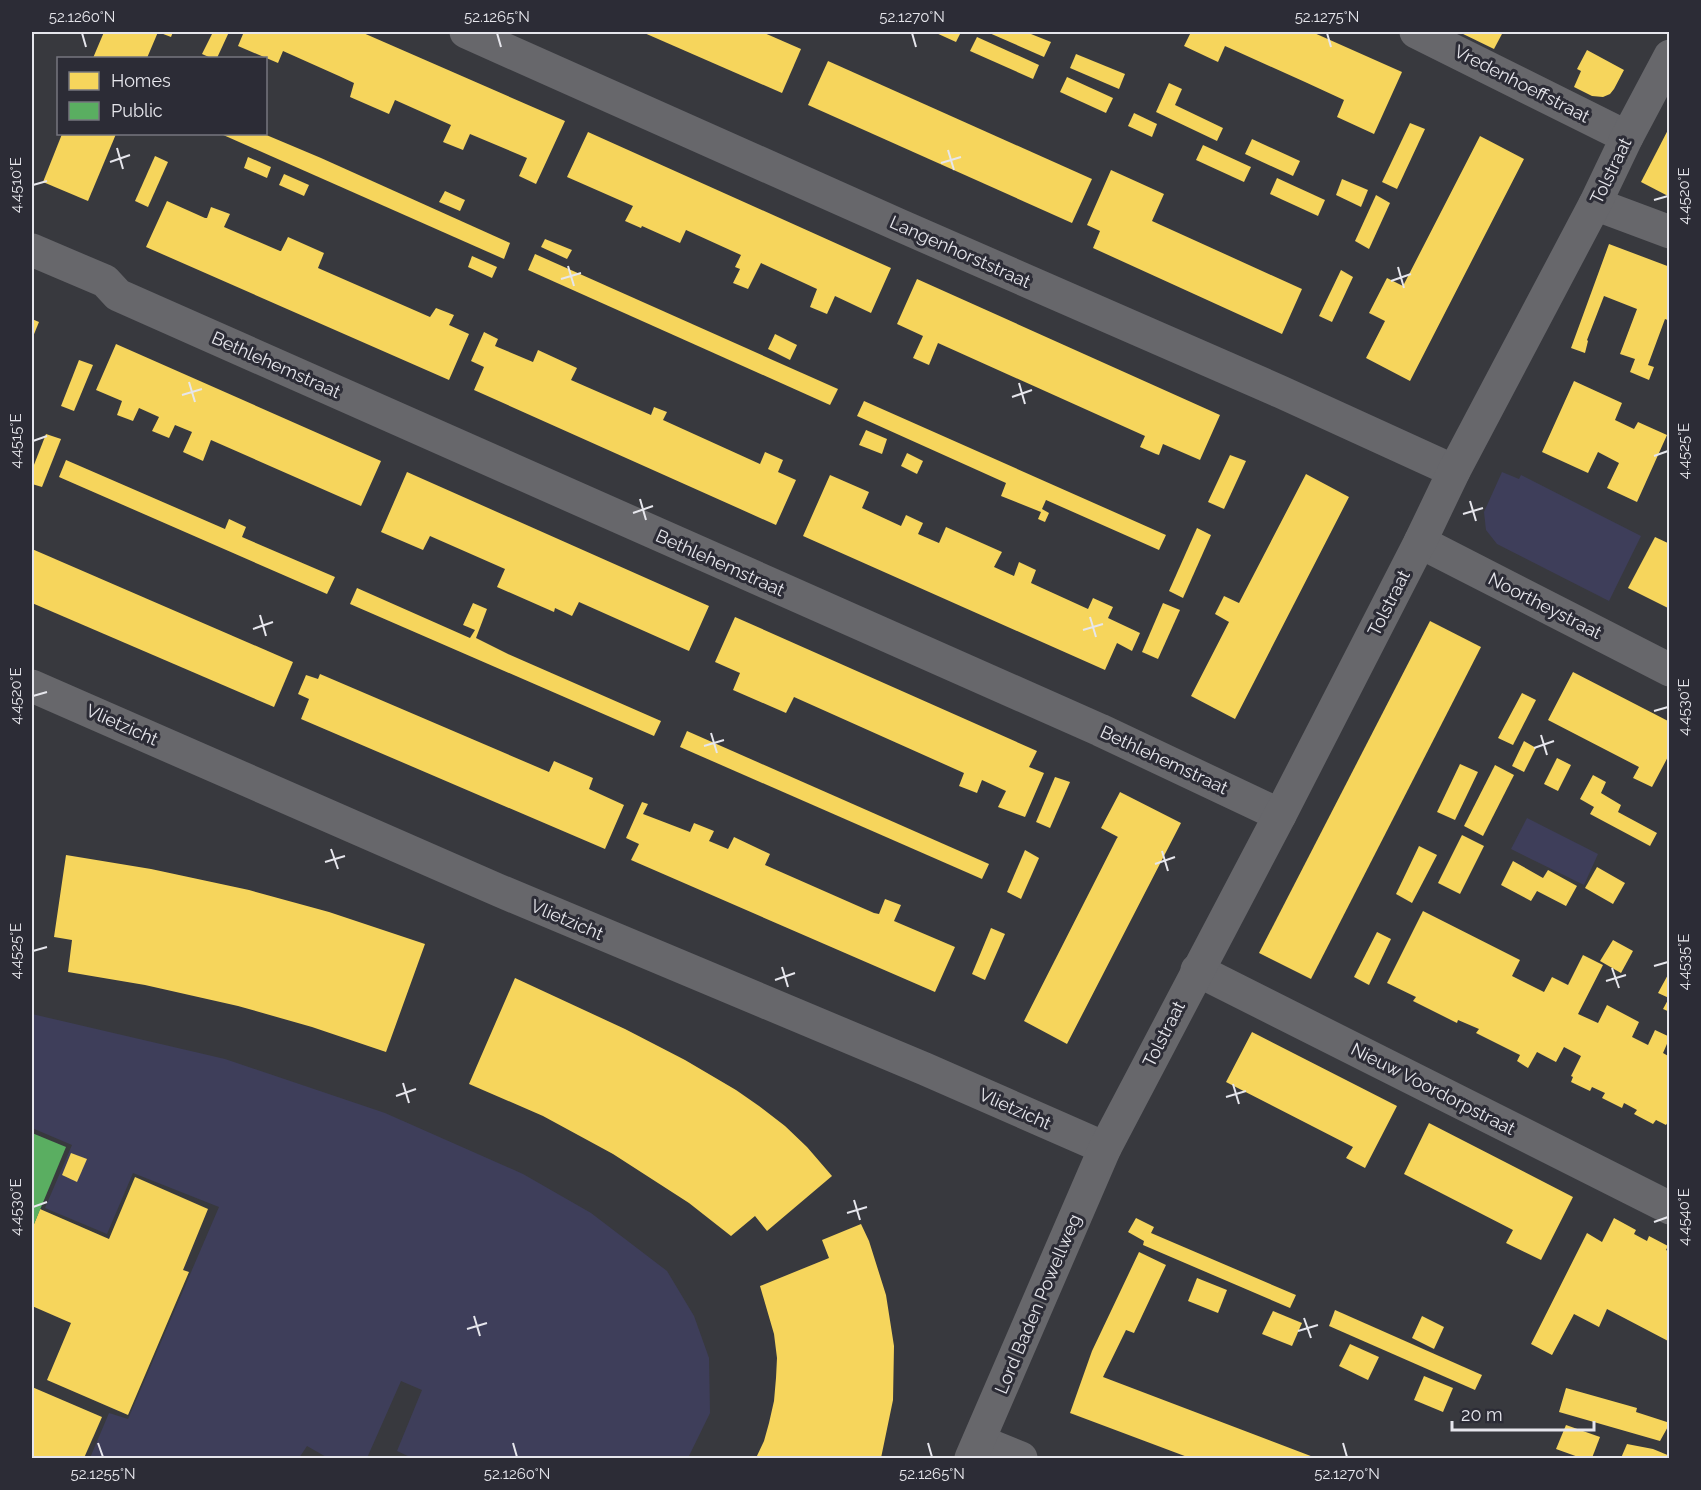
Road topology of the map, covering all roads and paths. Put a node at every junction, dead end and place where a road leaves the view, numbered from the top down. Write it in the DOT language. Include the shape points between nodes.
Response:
graph roads {
  1 [pos="466,32"];
  2 [pos="1429,38"];
  3 [pos="1670,56"];
  4 [pos="1627,137"];
  5 [pos="1595,204"];
  6 [pos="1670,232"];
  7 [pos="32,250"];
  8 [pos="1454,471"];
  9 [pos="1420,542"];
  10 [pos="1670,670"];
  11 [pos="32,686"];
  12 [pos="1280,814"];
  13 [pos="1197,970"];
  14 [pos="1105,1148"];
  15 [pos="1668,1203"];
  16 [pos="975,1450"];
  17 [pos="1021,1458"];
  1 -- 8 [label="street, Langenhorststraat"];
  2 -- 4 [label="street, Vredenhoeffstraat"];
  3 -- 4 [label="street, Tolstraat"];
  4 -- 5 [label="street, Tolstraat"];
  5 -- 6 [label="street"];
  5 -- 8 [label="street, Tolstraat"];
  7 -- 12 [label="street, Bethlehemstraat" via="105,281 118,295 1100,730"];
  8 -- 9 [label="street, Tolstraat"];
  9 -- 10 [label="street, Noortheystraat"];
  9 -- 12 [label="street, Tolstraat"];
  11 -- 14 [label="street, Vlietzicht"];
  12 -- 13 [label="street, Tolstraat"];
  13 -- 14 [label="street, Tolstraat"];
  13 -- 15 [label="street, Nieuw Voordorpstraat"];
  14 -- 16 [label="street, Lord Baden Powellweg"];
  16 -- 17 [label="street"];
}
